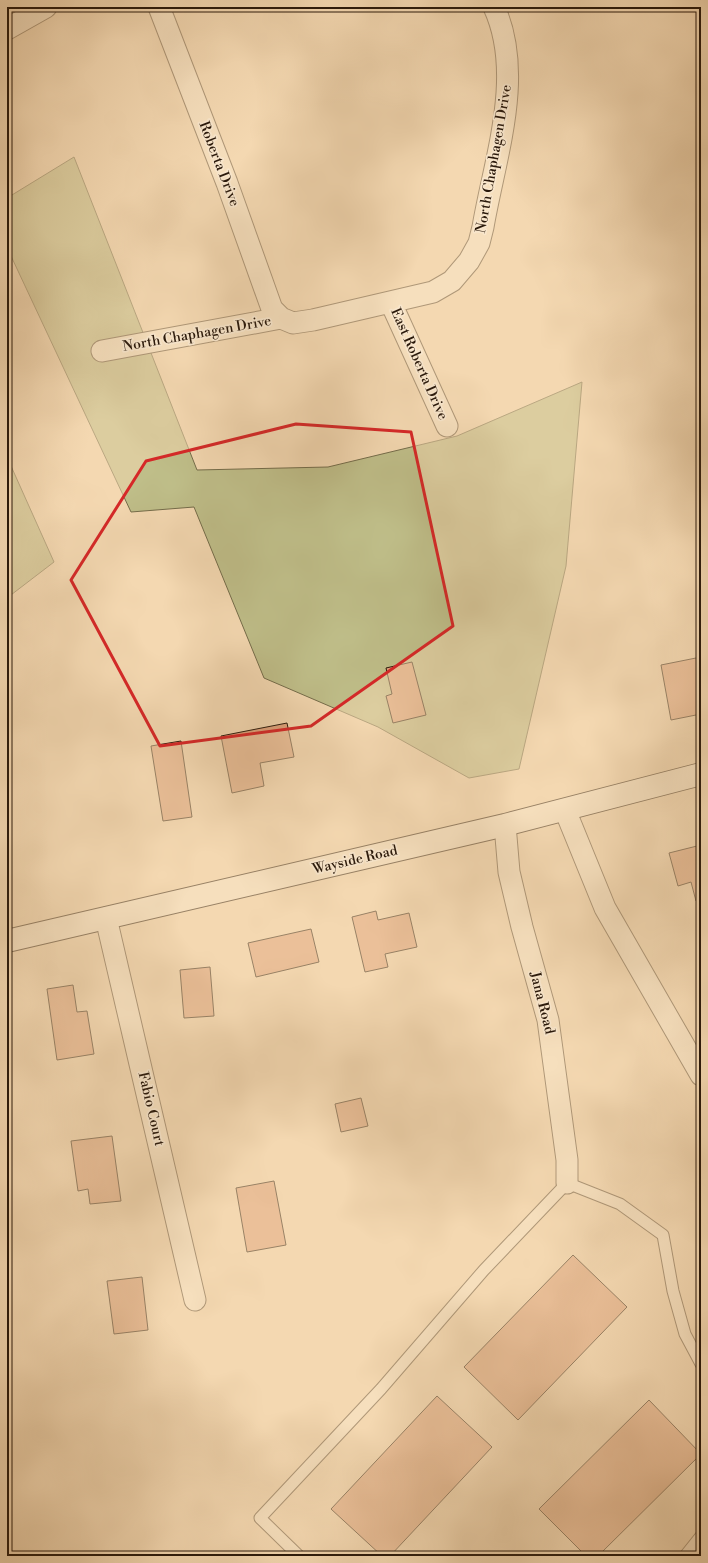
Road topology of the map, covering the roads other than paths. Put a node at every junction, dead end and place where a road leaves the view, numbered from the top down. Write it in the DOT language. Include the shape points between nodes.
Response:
graph roads {
  1 [pos="46,7"];
  2 [pos="159,7"];
  3 [pos="494,7"];
  4 [pos="7,29"];
  5 [pos="391,303"];
  6 [pos="281,318"];
  7 [pos="102,351"];
  8 [pos="447,426"];
  9 [pos="701,774"];
  10 [pos="565,810"];
  11 [pos="505,825"];
  12 [pos="106,918"];
  13 [pos="7,940"];
  14 [pos="701,1075"];
  15 [pos="567,1184"];
  16 [pos="195,1300"];
  17 [pos="701,1364"];
  18 [pos="701,1536"];
  19 [pos="299,1556"];
  20 [pos="685,1556"];
  1 -- 4 [label="street"];
  2 -- 6 [label="street, Roberta Drive" via="227,183 272,309"];
  3 -- 5 [label="street, North Chaphagen Drive" via="500,19 505,43 509,72 508,97 478,243 469,261 452,281 433,292"];
  5 -- 6 [label="street, North Chaphagen Drive" via="293,323"];
  5 -- 8 [label="street, East Roberta Drive"];
  6 -- 7 [label="street, North Chaphagen Drive"];
  9 -- 10 [label="street, Wayside Road"];
  10 -- 11 [label="street, Wayside Road"];
  10 -- 14 [label="street" via="605,908"];
  11 -- 12 [label="street, Wayside Road"];
  11 -- 15 [label="street, Jana Road" via="509,872 548,1020 567,1160"];
  12 -- 13 [label="street, Wayside Road"];
  12 -- 16 [label="street, Fabio Court"];
  15 -- 17 [label="lane" via="620,1204 663,1235 673,1291 685,1334"];
  15 -- 19 [label="lane" via="484,1270 381,1389 260,1518"];
  18 -- 20 [label="lane"];
}
